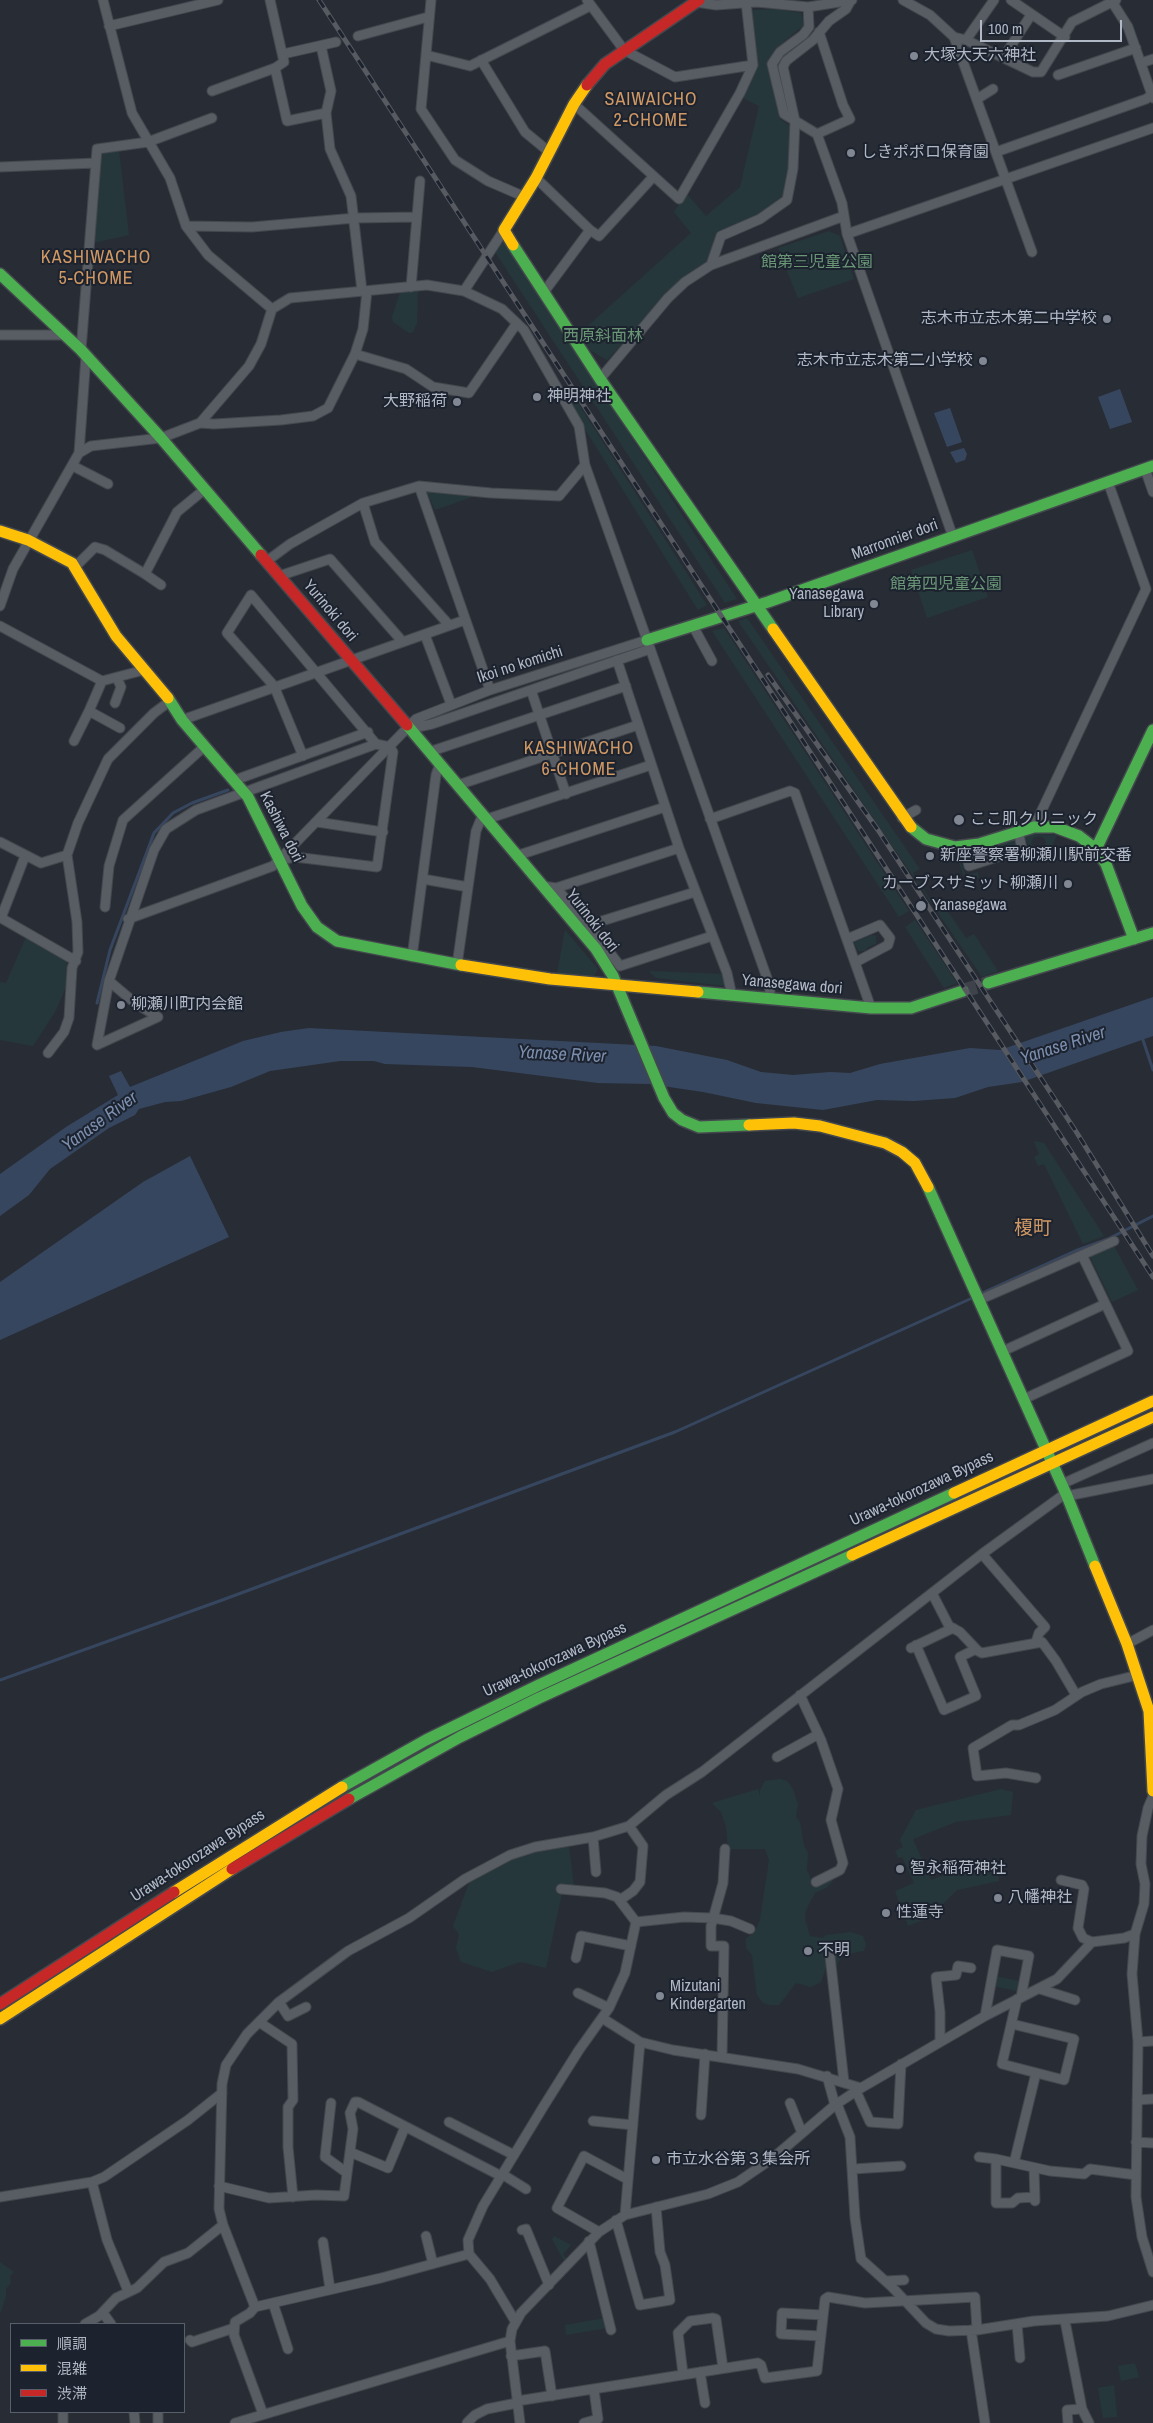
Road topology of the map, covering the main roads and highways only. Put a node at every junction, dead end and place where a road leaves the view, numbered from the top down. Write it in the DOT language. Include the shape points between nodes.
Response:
graph roads {
  1 [pos="696,1"];
  2 [pos="0,274"];
  3 [pos="1149,467"];
  4 [pos="0,531"];
  5 [pos="756,605"];
  6 [pos="648,645"];
  7 [pos="1153,730"];
  8 [pos="1096,849"];
  9 [pos="1153,933"];
  10 [pos="1134,939"];
  11 [pos="988,983"];
  12 [pos="617,985"];
  13 [pos="962,991"];
  14 [pos="1153,1401"];
  15 [pos="1153,1417"];
  16 [pos="1046,1449"];
  17 [pos="1053,1463"];
  18 [pos="1151,1712"];
  19 [pos="1153,1791"];
  20 [pos="0,2004"];
  21 [pos="0,2019"];
  1 -- 5 [label="main road" via="605,64 574,104 536,178 504,230 600,379"];
  2 -- 12 [label="main road, Yurinoki dori" via="84,353 161,438 518,855 596,949"];
  3 -- 5 [label="main road, Marronnier dori"];
  4 -- 12 [label="main road, Kashiwa dori" via="68,559 75,567 110,627 182,720 244,791 302,906 325,935 350,945 412,957 550,980"];
  5 -- 6 [label="main road, Marronnier dori" via="692,626"];
  5 -- 8 [label="main road" via="902,818 914,830 946,846 964,847 1018,830 1049,826 1079,836"];
  7 -- 8 [label="main road"];
  8 -- 10 [label="main road" via="1109,871"];
  9 -- 10 [label="main road"];
  10 -- 11 [label="main road"];
  12 -- 13 [label="main road, Yanasegawa dori" via="871,1008 911,1008"];
  12 -- 16 [label="main road, Yurinoki dori" via="664,1098 678,1117 699,1127 806,1124 876,1140 912,1160 919,1169"];
  14 -- 16 [label="main road, Urawa-tokorozawa Bypass"];
  15 -- 17 [label="main road, Urawa-tokorozawa Bypass"];
  16 -- 17 [label="main road, Yurinoki dori"];
  16 -- 20 [label="main road, Urawa-tokorozawa Bypass" via="539,1684 426,1740 305,1808"];
  17 -- 18 [label="main road, Yurinoki dori" via="1127,1644"];
  17 -- 21 [label="main road, Urawa-tokorozawa Bypass" via="452,1741 287,1834"];
  18 -- 19 [label="main road, Yurinoki dori"];
}
